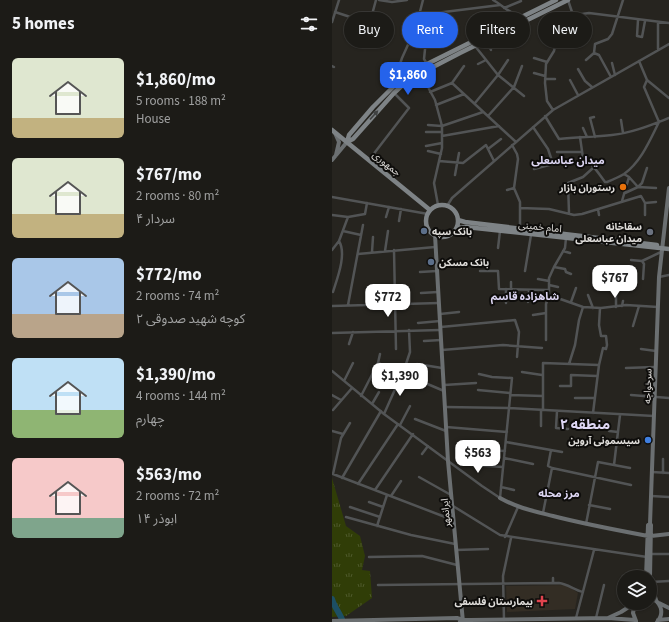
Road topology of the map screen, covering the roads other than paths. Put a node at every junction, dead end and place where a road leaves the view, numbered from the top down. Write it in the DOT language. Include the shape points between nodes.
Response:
graph roads {
  1 [pos="339,0"];
  2 [pos="376,0"];
  3 [pos="379,0"];
  4 [pos="407,0"];
  5 [pos="423,0"];
  6 [pos="493,0"];
  7 [pos="556,0"];
  8 [pos="568,0"];
  9 [pos="623,0"];
  10 [pos="521,1"];
  11 [pos="500,4"];
  12 [pos="332,7"];
  13 [pos="336,8"];
  14 [pos="504,8"];
  15 [pos="373,11"];
  16 [pos="335,12"];
  17 [pos="421,12"];
  18 [pos="442,12"];
  19 [pos="511,12"];
  20 [pos="572,12"];
  21 [pos="530,13"];
  22 [pos="592,14"];
  23 [pos="344,15"];
  24 [pos="616,18"];
  25 [pos="530,19"];
  26 [pos="638,20"];
  27 [pos="645,21"];
  28 [pos="332,22"];
  29 [pos="658,22"];
  30 [pos="669,23"];
  31 [pos="669,44"];
  32 [pos="466,46"];
  33 [pos="407,48"];
  34 [pos="425,48"];
  35 [pos="466,48"];
  36 [pos="477,48"];
  37 [pos="554,48"];
  38 [pos="658,49"];
  39 [pos="459,50"];
  40 [pos="594,53"];
  41 [pos="534,58"];
  42 [pos="486,60"];
  43 [pos="508,60"];
  44 [pos="586,60"];
  45 [pos="639,61"];
  46 [pos="547,62"];
  47 [pos="612,63"];
  48 [pos="427,64"];
  49 [pos="478,64"];
  50 [pos="464,66"];
  51 [pos="522,66"];
  52 [pos="578,69"];
  53 [pos="426,70"];
  54 [pos="534,73"];
  55 [pos="615,75"];
  56 [pos="498,76"];
  57 [pos="545,77"];
  58 [pos="610,78"];
  59 [pos="555,79"];
  60 [pos="401,80"];
  61 [pos="570,80"];
  62 [pos="647,80"];
  63 [pos="452,83"];
  64 [pos="514,87"];
  65 [pos="592,87"];
  66 [pos="430,92"];
  67 [pos="394,93"];
  68 [pos="464,94"];
  69 [pos="578,95"];
  70 [pos="524,96"];
  71 [pos="669,98"];
  72 [pos="474,103"];
  73 [pos="436,104"];
  74 [pos="553,110"];
  75 [pos="484,112"];
  76 [pos="488,116"];
  77 [pos="545,116"];
  78 [pos="594,117"];
  79 [pos="669,118"];
  80 [pos="620,120"];
  81 [pos="659,122"];
  82 [pos="428,125"];
  83 [pos="442,126"];
  84 [pos="500,126"];
  85 [pos="533,127"];
  86 [pos="583,128"];
  87 [pos="334,132"];
  88 [pos="426,132"];
  89 [pos="442,132"];
  90 [pos="623,133"];
  91 [pos="442,136"];
  92 [pos="580,137"];
  93 [pos="587,137"];
  94 [pos="595,137"];
  95 [pos="501,139"];
  96 [pos="346,142"];
  97 [pos="516,142"];
  98 [pos="442,143"];
  99 [pos="512,145"];
  100 [pos="426,146"];
  101 [pos="488,149"];
  102 [pos="428,152"];
  103 [pos="557,152"];
  104 [pos="582,152"];
  105 [pos="459,153"];
  106 [pos="441,154"];
  107 [pos="336,155"];
  108 [pos="332,160"];
  109 [pos="369,160"];
  110 [pos="439,161"];
  111 [pos="494,161"];
  112 [pos="457,162"];
  113 [pos="593,168"];
  114 [pos="647,168"];
  115 [pos="534,169"];
  116 [pos="624,174"];
  117 [pos="455,175"];
  118 [pos="629,177"];
  119 [pos="514,188"];
  120 [pos="638,188"];
  121 [pos="656,188"];
  122 [pos="669,188"];
  123 [pos="507,190"];
  124 [pos="625,193"];
  125 [pos="332,197"];
  126 [pos="622,201"];
  127 [pos="656,202"];
  128 [pos="367,203"];
  129 [pos="645,203"];
  130 [pos="438,205"];
  131 [pos="447,206"];
  132 [pos="389,207"];
  133 [pos="401,208"];
  134 [pos="520,208"];
  135 [pos="598,209"];
  136 [pos="429,212"];
  137 [pos="569,213"];
  138 [pos="332,214"];
  139 [pos="599,215"];
  140 [pos="645,215"];
  141 [pos="348,217"];
  142 [pos="386,217"];
  143 [pos="458,220"];
  144 [pos="399,221"];
  145 [pos="363,225"];
  146 [pos="457,228"];
  147 [pos="520,228"];
  148 [pos="343,231"];
  149 [pos="388,231"];
  150 [pos="500,231"];
  151 [pos="531,234"];
  152 [pos="361,235"];
  153 [pos="435,235"];
  154 [pos="373,237"];
  155 [pos="566,238"];
  156 [pos="339,241"];
  157 [pos="436,247"];
  158 [pos="498,248"];
  159 [pos="669,248"];
  160 [pos="662,249"];
  161 [pos="332,250"];
  162 [pos="394,250"];
  163 [pos="386,251"];
  164 [pos="563,251"];
  165 [pos="372,252"];
  166 [pos="570,253"];
  167 [pos="358,254"];
  168 [pos="630,260"];
  169 [pos="642,261"];
  170 [pos="554,267"];
  171 [pos="437,271"];
  172 [pos="480,271"];
  173 [pos="525,271"];
  174 [pos="420,272"];
  175 [pos="571,274"];
  176 [pos="669,275"];
  177 [pos="659,277"];
  178 [pos="538,279"];
  179 [pos="643,279"];
  180 [pos="549,281"];
  181 [pos="511,282"];
  182 [pos="549,285"];
  183 [pos="558,287"];
  184 [pos="576,288"];
  185 [pos="506,289"];
  186 [pos="511,289"];
  187 [pos="529,290"];
  188 [pos="549,290"];
  189 [pos="616,291"];
  190 [pos="333,292"];
  191 [pos="438,292"];
  192 [pos="421,293"];
  193 [pos="549,295"];
  194 [pos="588,295"];
  195 [pos="623,300"];
  196 [pos="439,302"];
  197 [pos="528,302"];
  198 [pos="571,302"];
  199 [pos="506,303"];
  200 [pos="395,304"];
  201 [pos="332,306"];
  202 [pos="348,306"];
  203 [pos="616,306"];
  204 [pos="622,306"];
  205 [pos="639,306"];
  206 [pos="584,307"];
  207 [pos="658,307"];
  208 [pos="593,308"];
  209 [pos="600,308"];
  210 [pos="459,312"];
  211 [pos="546,313"];
  212 [pos="440,314"];
  213 [pos="533,315"];
  214 [pos="440,321"];
  215 [pos="418,322"];
  216 [pos="633,326"];
  217 [pos="441,329"];
  218 [pos="410,330"];
  219 [pos="396,331"];
  220 [pos="353,332"];
  221 [pos="332,333"];
  222 [pos="441,340"];
  223 [pos="546,340"];
  224 [pos="424,341"];
  225 [pos="349,344"];
  226 [pos="518,346"];
  227 [pos="542,348"];
  228 [pos="396,349"];
  229 [pos="641,349"];
  230 [pos="442,350"];
  231 [pos="656,351"];
  232 [pos="380,354"];
  233 [pos="517,357"];
  234 [pos="353,363"];
  235 [pos="378,363"];
  236 [pos="417,364"];
  237 [pos="569,364"];
  238 [pos="599,364"];
  239 [pos="656,367"];
  240 [pos="443,368"];
  241 [pos="626,368"];
  242 [pos="332,371"];
  243 [pos="522,372"];
  244 [pos="402,373"];
  245 [pos="479,374"];
  246 [pos="542,375"];
  247 [pos="597,376"];
  248 [pos="344,381"];
  249 [pos="476,383"];
  250 [pos="444,385"];
  251 [pos="560,386"];
  252 [pos="352,388"];
  253 [pos="478,390"];
  254 [pos="444,391"];
  255 [pos="378,392"];
  256 [pos="510,394"];
  257 [pos="332,395"];
  258 [pos="631,395"];
  259 [pos="361,396"];
  260 [pos="543,396"];
  261 [pos="655,396"];
  262 [pos="575,398"];
  263 [pos="595,398"];
  264 [pos="669,398"];
  265 [pos="341,400"];
  266 [pos="372,404"];
  267 [pos="410,406"];
  268 [pos="445,407"];
  269 [pos="509,408"];
  270 [pos="333,410"];
  271 [pos="542,410"];
  272 [pos="557,411"];
  273 [pos="382,413"];
  274 [pos="594,413"];
  275 [pos="620,414"];
  276 [pos="654,416"];
  277 [pos="415,419"];
  278 [pos="350,423"];
  279 [pos="399,424"];
  280 [pos="541,426"];
  281 [pos="446,429"];
  282 [pos="568,429"];
  283 [pos="332,431"];
  284 [pos="609,431"];
  285 [pos="507,432"];
  286 [pos="618,432"];
  287 [pos="343,434"];
  288 [pos="413,434"];
  289 [pos="506,442"];
  290 [pos="616,444"];
  291 [pos="628,444"];
  292 [pos="428,446"];
  293 [pos="463,449"];
  294 [pos="505,450"];
  295 [pos="551,450"];
  296 [pos="562,452"];
  297 [pos="422,454"];
  298 [pos="504,458"];
  299 [pos="663,459"];
  300 [pos="448,461"];
  301 [pos="471,464"];
  302 [pos="534,464"];
  303 [pos="614,465"];
  304 [pos="503,467"];
  305 [pos="552,468"];
  306 [pos="630,468"];
  307 [pos="652,472"];
  308 [pos="663,473"];
  309 [pos="669,473"];
  310 [pos="419,477"];
  311 [pos="595,477"];
  312 [pos="342,478"];
  313 [pos="401,480"];
  314 [pos="358,484"];
  315 [pos="632,485"];
  316 [pos="501,487"];
  317 [pos="375,490"];
  318 [pos="514,490"];
  319 [pos="389,495"];
  320 [pos="451,495"];
  321 [pos="651,496"];
  322 [pos="669,497"];
  323 [pos="500,498"];
  324 [pos="368,502"];
  325 [pos="589,505"];
  326 [pos="452,506"];
  327 [pos="383,507"];
  328 [pos="518,507"];
  329 [pos="350,508"];
  330 [pos="610,509"];
  331 [pos="543,513"];
  332 [pos="380,517"];
  333 [pos="346,518"];
  334 [pos="454,520"];
  335 [pos="586,524"];
  336 [pos="377,526"];
  337 [pos="669,534"];
  338 [pos="505,536"];
  339 [pos="649,536"];
  340 [pos="511,538"];
  341 [pos="456,544"];
  342 [pos="488,549"];
  343 [pos="456,550"];
  344 [pos="594,550"];
  345 [pos="669,554"];
  346 [pos="648,556"];
  347 [pos="369,557"];
  348 [pos="458,565"];
  349 [pos="647,570"];
  350 [pos="649,570"];
  351 [pos="553,578"];
  352 [pos="657,580"];
  353 [pos="669,581"];
  354 [pos="553,583"];
  355 [pos="460,584"];
  356 [pos="503,584"];
  357 [pos="378,585"];
  358 [pos="604,585"];
  359 [pos="583,592"];
  360 [pos="657,601"];
  361 [pos="669,608"];
  362 [pos="623,610"];
  363 [pos="633,610"];
  364 [pos="576,618"];
  365 [pos="596,618"];
  366 [pos="504,620"];
  367 [pos="608,620"];
  368 [pos="667,620"];
  369 [pos="332,621"];
  370 [pos="462,621"];
  371 [pos="627,621"];
  372 [pos="636,621"];
  373 [pos="658,621"];
  1 -- 13 [label="street"];
  2 -- 15 [label="street"];
  3 -- 4 [label="street"];
  5 -- 17 [label="street"];
  6 -- 11 [label="street"];
  7 -- 21 [label="main road"];
  8 -- 20 [label="street"];
  8 -- 25 [label="main road"];
  9 -- 24 [label="street"];
  10 -- 14 [label="street"];
  11 -- 14 [label="street"];
  11 -- 18 [label="street"];
  12 -- 13 [label="street"];
  13 -- 16 [label="street"];
  14 -- 19 [label="street"];
  16 -- 23 [label="street"];
  16 -- 28 [label="street"];
  22 -- 24 [label="street"];
  24 -- 26 [label="street"];
  24 -- 40 [label="street" via="612,34 608,39 595,44"];
  26 -- 27 [label="street"];
  26 -- 27 [label="street" via="637,36 642,37"];
  27 -- 29 [label="street"];
  29 -- 30 [label="street"];
  29 -- 38 [label="street"];
  31 -- 38 [label="street"];
  32 -- 39 [label="main road"];
  33 -- 60 [label="street" via="398,70"];
  34 -- 48 [label="street" via="424,59"];
  35 -- 39 [label="main road"];
  36 -- 42 [label="street"];
  37 -- 46 [label="street"];
  38 -- 45 [label="street"];
  39 -- 48 [label="main road"];
  39 -- 53 [label="main road"];
  40 -- 44 [label="street"];
  40 -- 58 [label="street" via="599,55"];
  41 -- 46 [label="street"];
  42 -- 49 [label="street"];
  42 -- 56 [label="street"];
  43 -- 56 [label="street"];
  45 -- 55 [label="street"];
  45 -- 62 [label="street"];
  46 -- 57 [label="street"];
  47 -- 55 [label="street"];
  48 -- 60 [label="main road" via="405,75"];
  50 -- 63 [label="street"];
  51 -- 64 [label="street"];
  52 -- 65 [label="street"];
  53 -- 66 [label="street"];
  53 -- 67 [label="main road" via="408,80"];
  54 -- 57 [label="street"];
  55 -- 58 [label="street"];
  56 -- 64 [label="street"];
  56 -- 72 [label="street"];
  57 -- 59 [label="street"];
  57 -- 74 [label="street" via="547,101"];
  58 -- 65 [label="street"];
  60 -- 96 [label="main road" via="349,135"];
  61 -- 69 [label="street"];
  62 -- 71 [label="street"];
  62 -- 81 [label="street" via="644,87"];
  63 -- 66 [label="street"];
  63 -- 68 [label="street"];
  64 -- 70 [label="street"];
  64 -- 76 [label="street"];
  65 -- 69 [label="street"];
  66 -- 73 [label="street"];
  96 -- 67 [label="main road, one-way" via="353,139"];
  67 -- 109 [label="street" via="409,108"];
  68 -- 72 [label="street"];
  68 -- 73 [label="street"];
  69 -- 74 [label="street"];
  72 -- 75 [label="street"];
  73 -- 83 [label="street"];
  74 -- 77 [label="street"];
  75 -- 76 [label="street"];
  75 -- 83 [label="street"];
  76 -- 84 [label="street"];
  77 -- 85 [label="street"];
  77 -- 92 [label="street" via="559,139"];
  78 -- 94 [label="street" via="590,118"];
  79 -- 81 [label="street"];
  80 -- 90 [label="street"];
  81 -- 90 [label="street"];
  81 -- 116 [label="street" via="644,150"];
  82 -- 83 [label="street"];
  83 -- 89 [label="street"];
  84 -- 91 [label="street"];
  84 -- 97 [label="street"];
  85 -- 97 [label="street"];
  85 -- 115 [label="street" via="548,149 553,164"];
  86 -- 93 [label="street"];
  87 -- 96 [label="main road, جمهوری"];
  87 -- 107 [label="main road" via="339,142"];
  88 -- 89 [label="street"];
  89 -- 91 [label="street"];
  90 -- 94 [label="street"];
  91 -- 98 [label="street"];
  92 -- 93 [label="street"];
  92 -- 104 [label="street"];
  93 -- 94 [label="street"];
  95 -- 101 [label="street"];
  96 -- 107 [label="main road"];
  96 -- 109 [label="main road, جمهوری"];
  97 -- 99 [label="street"];
  98 -- 100 [label="street"];
  98 -- 106 [label="street"];
  99 -- 111 [label="street"];
  99 -- 119 [label="street" via="518,159"];
  101 -- 111 [label="street"];
  101 -- 112 [label="street" via="486,145 463,163"];
  102 -- 106 [label="street"];
  103 -- 104 [label="street"];
  104 -- 113 [label="street" via="583,158 588,160"];
  105 -- 112 [label="street"];
  106 -- 110 [label="street"];
  107 -- 108 [label="main road"];
  109 -- 136 [label="main road, جمهوری"];
  110 -- 112 [label="street"];
  110 -- 130 [label="street" via="434,183"];
  111 -- 131 [label="street" via="452,198"];
  112 -- 117 [label="street"];
  113 -- 116 [label="street" via="606,182"];
  113 -- 137 [label="street" via="583,177 568,183"];
  114 -- 120 [label="street"];
  116 -- 118 [label="street"];
  118 -- 120 [label="street"];
  118 -- 124 [label="street"];
  119 -- 123 [label="street"];
  119 -- 134 [label="street"];
  120 -- 121 [label="street"];
  120 -- 124 [label="street"];
  122 -- 160 [label="main road, سرخواجه"];
  124 -- 126 [label="street"];
  125 -- 128 [label="street"];
  126 -- 129 [label="street" via="641,196"];
  126 -- 135 [label="street"];
  127 -- 129 [label="street"];
  128 -- 132 [label="street"];
  128 -- 141 [label="street" via="366,214"];
  129 -- 140 [label="street"];
  130 -- 131 [label="main road"];
  130 -- 136 [label="main road"];
  131 -- 143 [label="main road" via="456,212"];
  132 -- 133 [label="street"];
  132 -- 142 [label="street"];
  133 -- 136 [label="street"];
  133 -- 144 [label="street"];
  134 -- 137 [label="street"];
  134 -- 147 [label="street"];
  135 -- 137 [label="street" via="574,215"];
  135 -- 139 [label="street"];
  136 -- 153 [label="main road" via="427,226"];
  138 -- 141 [label="street"];
  141 -- 148 [label="street"];
  143 -- 146 [label="main road"];
  143 -- 147 [label="main road, امام خمینی"];
  145 -- 152 [label="street"];
  146 -- 150 [label="main road, امام خمینی"];
  146 -- 153 [label="main road" via="448,236"];
  147 -- 160 [label="main road, امام خمینی"];
  148 -- 152 [label="street"];
  148 -- 156 [label="street"];
  149 -- 163 [label="street"];
  150 -- 151 [label="main road, امام خمینی"];
  150 -- 158 [label="street"];
  151 -- 155 [label="main road, امام خمینی"];
  151 -- 173 [label="street"];
  152 -- 167 [label="street"];
  153 -- 157 [label="main road, ایرانمهر"];
  154 -- 165 [label="street"];
  155 -- 160 [label="main road, امام خمینی"];
  155 -- 164 [label="street"];
  156 -- 161 [label="street"];
  156 -- 190 [label="street" via="342,250 341,260"];
  157 -- 162 [label="street"];
  157 -- 171 [label="main road, ایرانمهر"];
  159 -- 160 [label="main road, امام خمینی"];
  160 -- 169 [label="street"];
  160 -- 177 [label="main road, سرخواجه"];
  162 -- 163 [label="street"];
  162 -- 200 [label="street"];
  163 -- 165 [label="street"];
  164 -- 166 [label="street"];
  164 -- 170 [label="street"];
  165 -- 167 [label="street"];
  167 -- 202 [label="street"];
  168 -- 169 [label="street"];
  169 -- 179 [label="street"];
  170 -- 175 [label="street" via="565,269"];
  170 -- 180 [label="street"];
  171 -- 174 [label="street"];
  171 -- 191 [label="main road, ایرانمهر"];
  172 -- 185 [label="street" via="498,271 498,289"];
  176 -- 177 [label="street"];
  177 -- 207 [label="main road, سرخواجه"];
  178 -- 180 [label="street"];
  180 -- 182 [label="street"];
  181 -- 186 [label="street"];
  182 -- 183 [label="street"];
  182 -- 188 [label="street"];
  184 -- 198 [label="street"];
  185 -- 186 [label="street"];
  185 -- 199 [label="street"];
  186 -- 187 [label="street"];
  187 -- 188 [label="street"];
  187 -- 197 [label="street"];
  188 -- 193 [label="street"];
  189 -- 203 [label="street"];
  191 -- 192 [label="street"];
  191 -- 196 [label="main road, ایرانمهر"];
  193 -- 198 [label="street"];
  193 -- 211 [label="street"];
  194 -- 208 [label="street"];
  195 -- 204 [label="street"];
  196 -- 200 [label="street"];
  196 -- 212 [label="main road, ایرانمهر"];
  198 -- 206 [label="street"];
  200 -- 202 [label="street"];
  200 -- 219 [label="street"];
  201 -- 202 [label="street"];
  203 -- 204 [label="street"];
  203 -- 209 [label="street"];
  204 -- 205 [label="street"];
  205 -- 207 [label="street"];
  205 -- 216 [label="street"];
  206 -- 208 [label="street"];
  206 -- 237 [label="street"];
  207 -- 231 [label="main road, سرخواجه"];
  208 -- 209 [label="street"];
  209 -- 238 [label="street" via="601,336 606,336 607,345 606,349 603,348"];
  210 -- 212 [label="street"];
  211 -- 213 [label="street"];
  211 -- 223 [label="street"];
  212 -- 214 [label="main road, ایرانمهر"];
  214 -- 215 [label="street"];
  214 -- 217 [label="main road, ایرانمهر"];
  217 -- 218 [label="street"];
  217 -- 222 [label="main road, ایرانمهر"];
  217 -- 226 [label="street" via="515,320 519,332"];
  218 -- 219 [label="street"];
  218 -- 244 [label="street" via="410,352"];
  219 -- 220 [label="street"];
  219 -- 228 [label="street"];
  220 -- 221 [label="street"];
  220 -- 225 [label="street"];
  222 -- 224 [label="street"];
  222 -- 230 [label="main road, ایرانمهر"];
  226 -- 227 [label="street"];
  226 -- 230 [label="street"];
  226 -- 233 [label="street"];
  229 -- 231 [label="street"];
  230 -- 240 [label="main road, ایرانمهر"];
  231 -- 239 [label="main road, سرخواجه"];
  232 -- 235 [label="street"];
  234 -- 248 [label="street"];
  235 -- 244 [label="street"];
  235 -- 259 [label="street"];
  236 -- 240 [label="street"];
  237 -- 238 [label="street"];
  237 -- 246 [label="street" via="543,363"];
  238 -- 247 [label="street"];
  239 -- 241 [label="street"];
  239 -- 261 [label="main road, سرخواجه"];
  240 -- 250 [label="main road, ایرانمهر"];
  242 -- 248 [label="street"];
  243 -- 246 [label="street"];
  244 -- 254 [label="street"];
  244 -- 273 [label="street"];
  245 -- 256 [label="street" via="512,378"];
  246 -- 260 [label="street"];
  247 -- 251 [label="street" via="571,375 571,386"];
  247 -- 263 [label="street"];
  248 -- 252 [label="street"];
  249 -- 250 [label="street"];
  250 -- 254 [label="main road, ایرانمهر"];
  252 -- 259 [label="street"];
  252 -- 265 [label="street"];
  253 -- 256 [label="street"];
  254 -- 268 [label="main road, ایرانمهر"];
  255 -- 266 [label="street"];
  256 -- 260 [label="street"];
  256 -- 269 [label="street"];
  257 -- 265 [label="street"];
  258 -- 261 [label="street"];
  259 -- 266 [label="street"];
  260 -- 271 [label="street"];
  261 -- 264 [label="street"];
  261 -- 276 [label="main road, سرخواجه"];
  262 -- 263 [label="street"];
  263 -- 274 [label="street"];
  265 -- 270 [label="street"];
  266 -- 273 [label="street"];
  267 -- 279 [label="street"];
  268 -- 269 [label="street"];
  268 -- 281 [label="main road, ایرانمهر"];
  269 -- 271 [label="street"];
  269 -- 285 [label="street"];
  271 -- 272 [label="street"];
  271 -- 280 [label="street"];
  272 -- 274 [label="street"];
  272 -- 282 [label="street" via="556,428"];
  273 -- 279 [label="street"];
  273 -- 312 [label="street"];
  274 -- 275 [label="street"];
  275 -- 276 [label="street"];
  275 -- 286 [label="street"];
  276 -- 307 [label="main road, سرخواجه"];
  277 -- 281 [label="street"];
  278 -- 287 [label="street"];
  279 -- 288 [label="street"];
  279 -- 314 [label="street"];
  281 -- 285 [label="street"];
  281 -- 300 [label="main road, ایرانمهر"];
  283 -- 287 [label="street"];
  284 -- 286 [label="street"];
  285 -- 289 [label="street"];
  286 -- 290 [label="street"];
  287 -- 312 [label="street" via="333,474"];
  288 -- 292 [label="street"];
  288 -- 317 [label="street"];
  289 -- 294 [label="street"];
  289 -- 295 [label="street"];
  290 -- 291 [label="street"];
  290 -- 303 [label="street"];
  292 -- 297 [label="street"];
  292 -- 300 [label="street"];
  293 -- 294 [label="street"];
  294 -- 298 [label="street"];
  295 -- 296 [label="street"];
  295 -- 305 [label="street" via="548,466"];
  298 -- 302 [label="street"];
  298 -- 304 [label="street"];
  299 -- 308 [label="street"];
  300 -- 320 [label="main road, ایرانمهر"];
  300 -- 323 [label="street"];
  301 -- 304 [label="street"];
  303 -- 306 [label="street"];
  303 -- 311 [label="street" via="598,462"];
  304 -- 316 [label="street"];
  305 -- 311 [label="street"];
  305 -- 331 [label="street"];
  307 -- 308 [label="street"];
  307 -- 321 [label="main road, سرخواجه"];
  308 -- 309 [label="street"];
  310 -- 320 [label="street"];
  311 -- 315 [label="street"];
  311 -- 325 [label="street"];
  312 -- 314 [label="street"];
  313 -- 319 [label="street"];
  314 -- 317 [label="street"];
  316 -- 318 [label="street"];
  316 -- 323 [label="street"];
  317 -- 319 [label="street"];
  319 -- 327 [label="street"];
  319 -- 334 [label="street"];
  320 -- 326 [label="main road, ایرانمهر"];
  321 -- 322 [label="street"];
  321 -- 339 [label="main road, سرخواجه"];
  323 -- 328 [label="main road"];
  324 -- 327 [label="street"];
  325 -- 330 [label="street"];
  325 -- 335 [label="street"];
  326 -- 334 [label="main road, ایرانمهر"];
  326 -- 338 [label="street" via="500,536"];
  327 -- 332 [label="street"];
  328 -- 331 [label="main road"];
  328 -- 338 [label="street"];
  329 -- 332 [label="street"];
  331 -- 335 [label="main road"];
  332 -- 336 [label="street"];
  333 -- 336 [label="street"];
  334 -- 341 [label="main road, ایرانمهر"];
  335 -- 339 [label="main road"];
  336 -- 341 [label="street" via="411,536"];
  337 -- 339 [label="main road"];
  338 -- 340 [label="street"];
  339 -- 346 [label="main road, سرخواجه"];
  340 -- 344 [label="street"];
  340 -- 356 [label="street"];
  341 -- 343 [label="main road, ایرانمهر"];
  342 -- 343 [label="street"];
  343 -- 348 [label="main road, ایرانمهر"];
  344 -- 346 [label="street"];
  344 -- 359 [label="street"];
  345 -- 346 [label="street"];
  346 -- 349 [label="main road, سرخواجه"];
  346 -- 350 [label="main road, سرخواجه"];
  347 -- 348 [label="street" via="422,556"];
  348 -- 355 [label="main road, ایرانمهر"];
  351 -- 354 [label="street"];
  352 -- 353 [label="street"];
  354 -- 356 [label="street"];
  354 -- 359 [label="street" via="568,584"];
  355 -- 356 [label="street"];
  355 -- 357 [label="street"];
  355 -- 370 [label="main road, ایرانمهر"];
  356 -- 366 [label="street"];
  358 -- 365 [label="street"];
  359 -- 364 [label="street"];
  360 -- 361 [label="main road"];
  360 -- 373 [label="main road, سرخواجه" via="661,613"];
  362 -- 367 [label="main road"];
  363 -- 372 [label="main road" via="632,614"];
  364 -- 365 [label="main road"];
  364 -- 366 [label="main road"];
  365 -- 367 [label="main road"];
  366 -- 370 [label="main road"];
  367 -- 371 [label="main road"];
  368 -- 373 [label="main road"];
  369 -- 370 [label="main road" via="457,618"];
  371 -- 372 [label="main road"];
}
